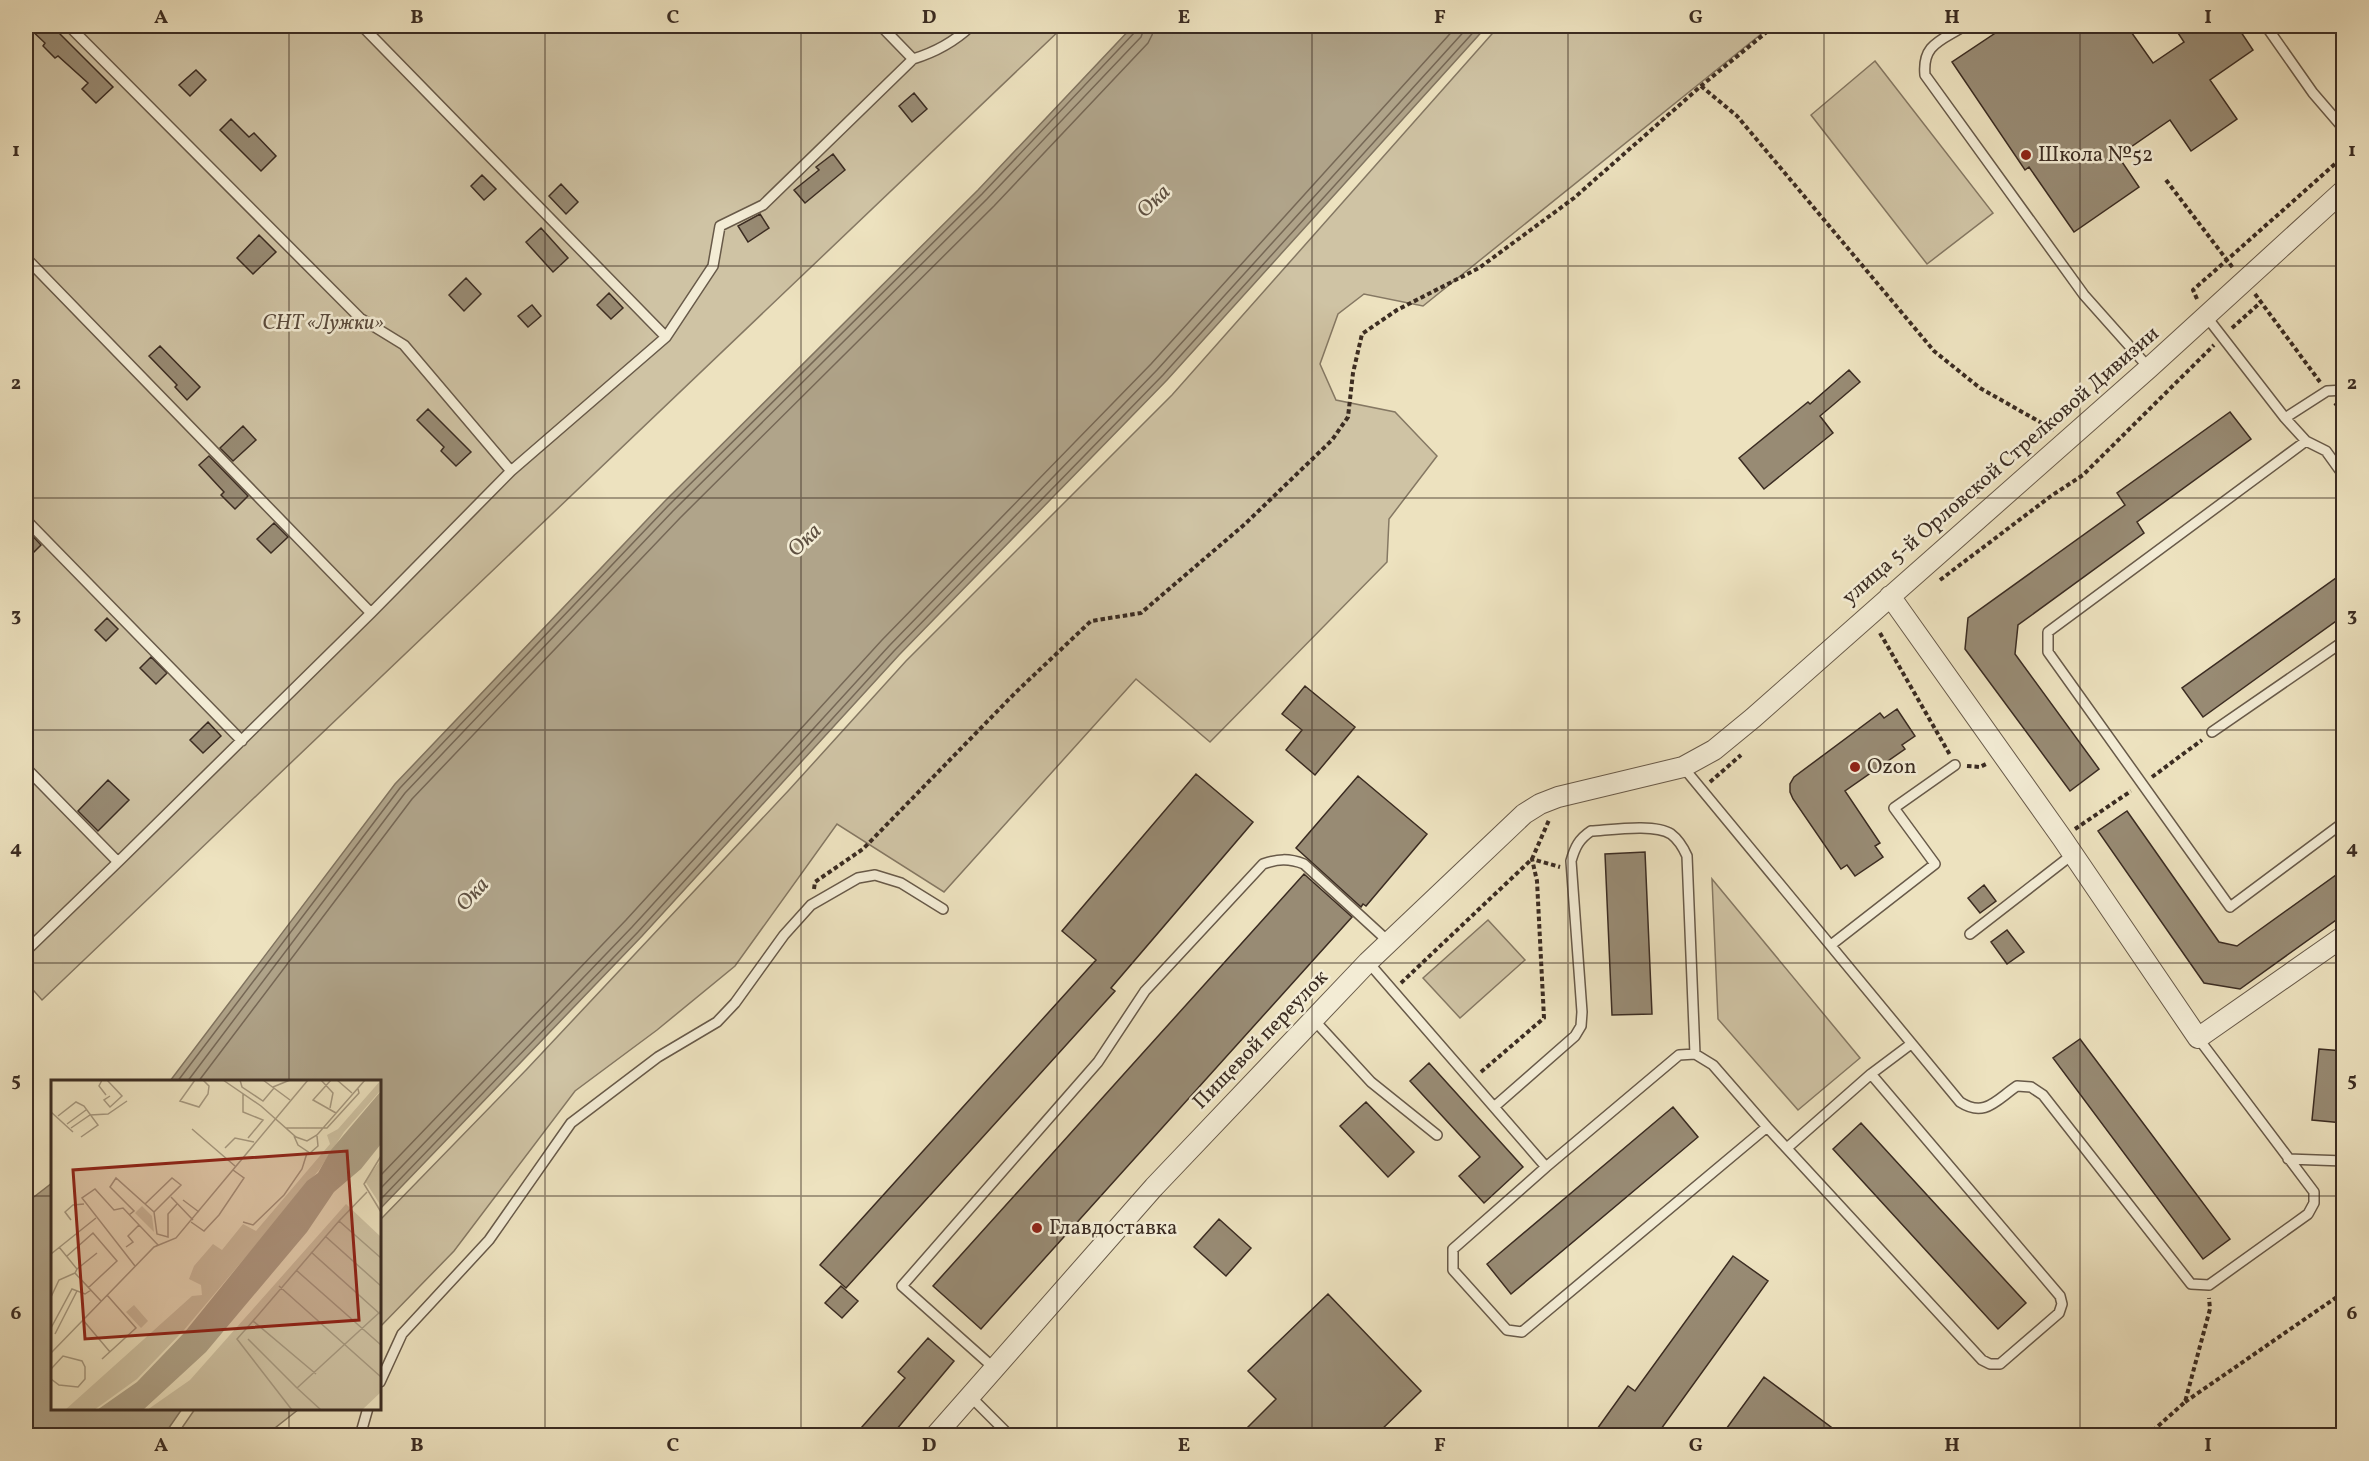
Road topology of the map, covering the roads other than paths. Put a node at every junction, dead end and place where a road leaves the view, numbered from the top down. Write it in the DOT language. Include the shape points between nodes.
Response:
graph roads {
  1 [pos="69,26"];
  2 [pos="362,26"];
  3 [pos="881,26"];
  4 [pos="971,26"];
  5 [pos="1964,26"];
  6 [pos="2266,26"];
  7 [pos="914,59"];
  8 [pos="2343,129"];
  9 [pos="2343,190"];
  10 [pos="26,258"];
  11 [pos="2206,316"];
  12 [pos="666,337"];
  13 [pos="2149,368"];
  14 [pos="2343,390"];
  15 [pos="2285,418"];
  16 [pos="2306,441"];
  17 [pos="511,471"];
  18 [pos="2343,476"];
  19 [pos="26,520"];
  20 [pos="1890,596"];
  21 [pos="371,613"];
  22 [pos="2343,641"];
  23 [pos="2212,732"];
  24 [pos="242,741"];
  25 [pos="1955,765"];
  26 [pos="1683,767"];
  27 [pos="26,768"];
  28 [pos="2343,822"];
  29 [pos="2073,854"];
  30 [pos="118,862"];
  31 [pos="943,909"];
  32 [pos="1970,934"];
  33 [pos="2343,936"];
  34 [pos="1389,942"];
  35 [pos="1831,945"];
  36 [pos="26,951"];
  37 [pos="1368,962"];
  38 [pos="1314,1020"];
  39 [pos="2198,1038"];
  40 [pos="1911,1044"];
  41 [pos="1695,1054"];
  42 [pos="1871,1074"];
  43 [pos="1494,1107"];
  44 [pos="1767,1127"];
  45 [pos="1437,1135"];
  46 [pos="1787,1148"];
  47 [pos="2288,1159"];
  48 [pos="2343,1161"];
  49 [pos="1546,1167"];
  50 [pos="994,1368"];
  51 [pos="381,1380"];
  52 [pos="970,1396"];
  53 [pos="367,1410"];
  54 [pos="360,1436"];
  55 [pos="935,1436"];
  56 [pos="1010,1436"];
  1 -- 17 [label="lane" via="360,318 404,345"];
  2 -- 12 [label="lane"];
  3 -- 7 [label="lane"];
  4 -- 7 [label="lane" via="936,52"];
  5 -- 13 [label="lane" via="1928,50 1925,75 2084,295"];
  6 -- 8 [label="lane"];
  7 -- 12 [label="lane" via="762,205 720,226 713,266"];
  9 -- 11 [label="street, улица 5-й Орловской Стрелковой Дивизии"];
  10 -- 21 [label="lane"];
  11 -- 13 [label="street, улица 5-й Орловской Стрелковой Дивизии"];
  11 -- 15 [label="lane"];
  12 -- 17 [label="lane"];
  13 -- 20 [label="street, улица 5-й Орловской Стрелковой Дивизии"];
  14 -- 15 [label="lane" via="2327,391"];
  15 -- 16 [label="lane"];
  16 -- 18 [label="lane" via="2326,451"];
  16 -- 28 [label="lane" via="2048,632 2048,651 2230,907"];
  17 -- 21 [label="lane"];
  19 -- 24 [label="lane"];
  20 -- 26 [label="street, улица 5-й Орловской Стрелковой Дивизии" via="1753,718 1714,750"];
  20 -- 29 [label="street"];
  21 -- 24 [label="lane"];
  22 -- 23 [label="lane"];
  24 -- 30 [label="lane"];
  25 -- 35 [label="lane" via="1894,808 1935,864"];
  26 -- 34 [label="street, Пищевой переулок" via="1540,804 1524,814"];
  26 -- 35 [label="lane"];
  27 -- 30 [label="lane"];
  29 -- 32 [label="lane"];
  29 -- 39 [label="street"];
  30 -- 36 [label="lane"];
  31 -- 51 [label="lane" via="901,883 875,875 858,878 812,905 717,1022 658,1057 571,1123 489,1240 402,1334"];
  33 -- 39 [label="street"];
  34 -- 37 [label="street, Пищевой переулок"];
  34 -- 50 [label="lane" via="1304,864 1280,859 1263,864 1152,982 1098,1062 902,1286"];
  35 -- 40 [label="lane"];
  37 -- 38 [label="street, Пищевой переулок"];
  37 -- 43 [label="lane"];
  38 -- 45 [label="lane" via="1371,1082"];
  38 -- 50 [label="street, Пищевой переулок" via="1154,1187"];
  39 -- 47 [label="lane"];
  40 -- 42 [label="lane"];
  40 -- 47 [label="lane" via="1960,1102 1972,1109 1983,1109 2018,1086 2031,1087 2043,1095 2191,1284 2209,1285 2308,1214 2314,1192"];
  41 -- 43 [label="lane" via="1687,856 1670,832 1659,829 1591,831 1582,836 1571,861 1581,1026 1575,1036"];
  41 -- 44 [label="lane" via="1713,1065"];
  41 -- 49 [label="lane" via="1679,1055"];
  42 -- 46 [label="lane"];
  42 -- 46 [label="lane" via="2060,1296 2059,1313 2011,1356 2000,1364 1982,1360"];
  43 -- 49 [label="lane"];
  44 -- 46 [label="lane"];
  44 -- 49 [label="lane" via="1522,1332 1507,1330 1453,1269 1453,1249"];
  47 -- 48 [label="lane"];
  50 -- 52 [label="street, Пищевой переулок"];
  52 -- 55 [label="street, Пищевой переулок"];
  52 -- 56 [label="lane"];
  53 -- 54 [label="lane"];
}
